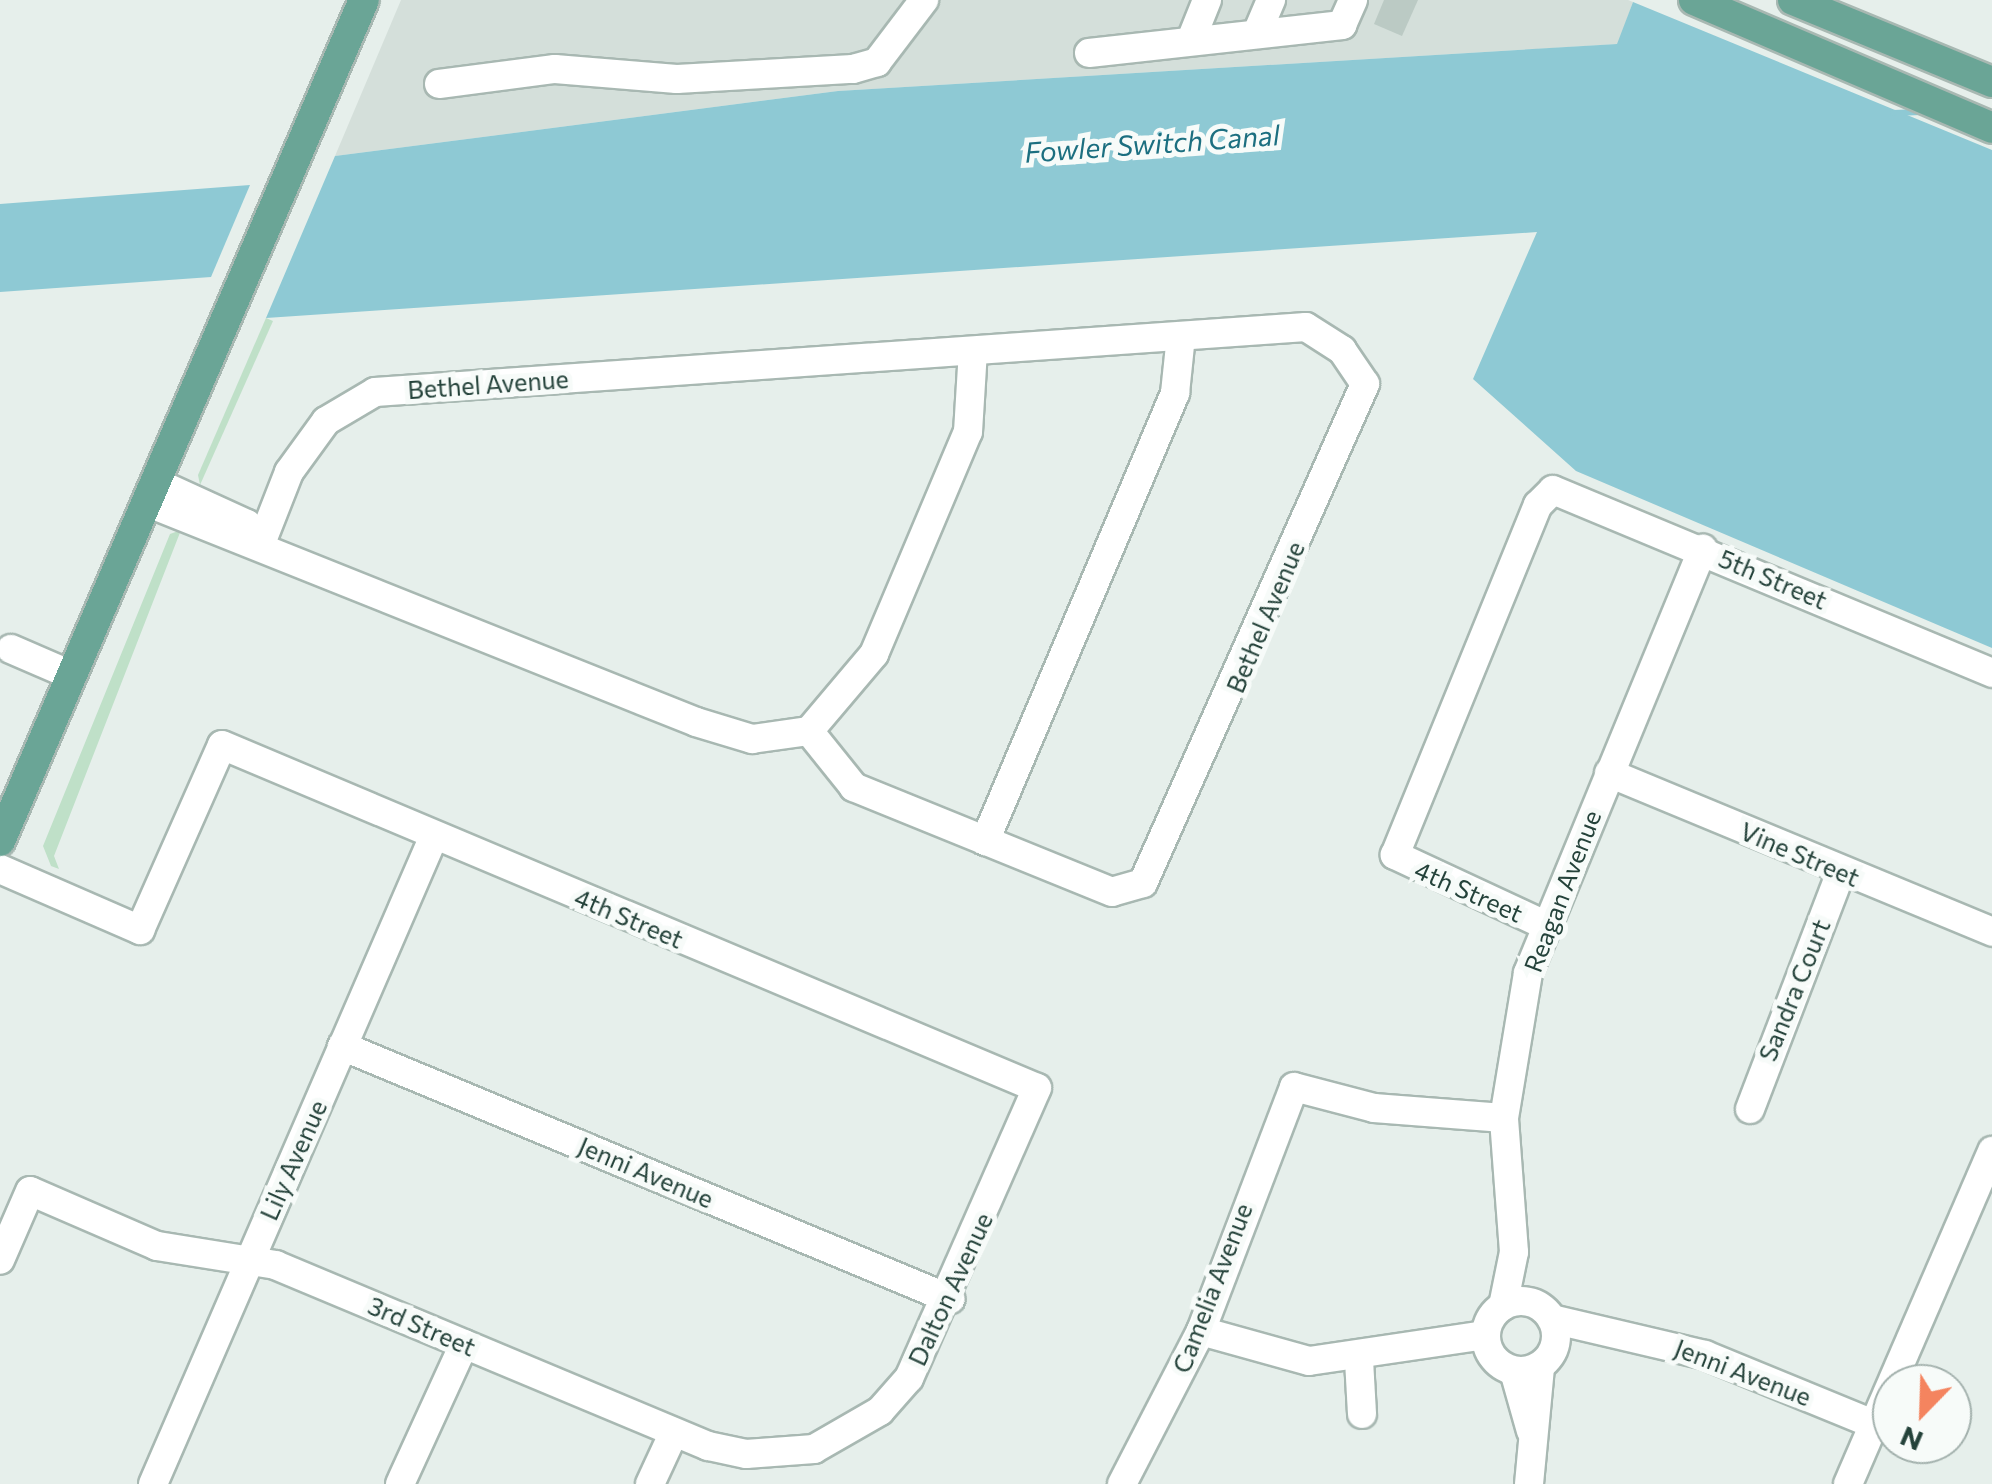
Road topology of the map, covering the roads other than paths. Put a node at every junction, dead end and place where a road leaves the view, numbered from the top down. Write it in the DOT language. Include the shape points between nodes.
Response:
graph roads {
  1 [pos="364,0"];
  2 [pos="924,0"];
  3 [pos="1207,0"];
  4 [pos="1271,0"];
  5 [pos="1353,0"];
  6 [pos="1694,0"];
  7 [pos="1793,0"];
  8 [pos="1257,33"];
  9 [pos="1191,40"];
  10 [pos="1089,53"];
  11 [pos="1986,79"];
  12 [pos="439,84"];
  13 [pos="1992,128"];
  14 [pos="1180,336"];
  15 [pos="973,351"];
  16 [pos="151,492"];
  17 [pos="262,541"];
  18 [pos="1703,549"];
  19 [pos="11,649"];
  20 [pos="1992,672"];
  21 [pos="71,675"];
  22 [pos="810,732"];
  23 [pos="1609,773"];
  24 [pos="434,836"];
  25 [pos="985,841"];
  26 [pos="0,842"];
  27 [pos="1395,856"];
  28 [pos="0,869"];
  29 [pos="1841,872"];
  30 [pos="1545,925"];
  31 [pos="1992,932"];
  32 [pos="342,1046"];
  33 [pos="1037,1088"];
  34 [pos="1750,1109"];
  35 [pos="1504,1118"];
  36 [pos="1992,1150"];
  37 [pos="1986,1184"];
  38 [pos="0,1260"];
  39 [pos="249,1261"];
  40 [pos="950,1298"];
  41 [pos="1515,1304"];
  42 [pos="1201,1331"];
  43 [pos="464,1344"];
  44 [pos="1488,1345"];
  45 [pos="1541,1350"];
  46 [pos="1359,1360"];
  47 [pos="1901,1364"];
  48 [pos="1362,1414"];
  49 [pos="1872,1424"];
  50 [pos="1872,1426"];
  51 [pos="674,1432"];
  52 [pos="814,1449"];
  53 [pos="153,1484"];
  54 [pos="400,1484"];
  55 [pos="650,1484"];
  56 [pos="1122,1484"];
  57 [pos="1529,1484"];
  58 [pos="1848,1484"];
  1 -- 16 [label="main road"];
  2 -- 12 [label="street" via="877,62 853,69 677,79 555,69"];
  3 -- 9 [label="street"];
  4 -- 8 [label="street"];
  5 -- 8 [label="street" via="1342,25"];
  6 -- 13 [label="main road"];
  7 -- 11 [label="main road"];
  8 -- 9 [label="street"];
  9 -- 10 [label="street"];
  14 -- 15 [label="street, Bethel Avenue"];
  14 -- 25 [label="street" via="1175,393"];
  14 -- 25 [label="street, Bethel Avenue" via="1306,327 1342,350 1365,384 1143,883 1112,892"];
  15 -- 17 [label="street, Bethel Avenue" via="375,392 326,422 290,472"];
  15 -- 22 [label="street" via="968,432 874,654"];
  16 -- 17 [label="street" via="247,524"];
  16 -- 21 [label="main road"];
  17 -- 22 [label="street" via="696,722 752,739"];
  18 -- 20 [label="street, 5th Street"];
  18 -- 23 [label="street, Reagan Avenue"];
  18 -- 27 [label="street, 5th Street" via="1553,490 1538,505"];
  19 -- 21 [label="street"];
  21 -- 26 [label="main road"];
  22 -- 25 [label="street, Bethel Avenue" via="854,787"];
  23 -- 29 [label="street, Vine Street"];
  23 -- 30 [label="street, Reagan Avenue"];
  24 -- 28 [label="street, 4th Street" via="222,745 140,930"];
  24 -- 32 [label="street, Lily Avenue"];
  24 -- 33 [label="street, 4th Street"];
  27 -- 30 [label="street, 4th Street"];
  29 -- 31 [label="street, Vine Street"];
  29 -- 34 [label="street, Sandra Court"];
  30 -- 35 [label="street, Reagan Avenue"];
  32 -- 39 [label="street, Lily Avenue"];
  32 -- 40 [label="street, Jenni Avenue"];
  33 -- 40 [label="street, Dalton Avenue"];
  35 -- 41 [label="street, Reagan Avenue"];
  35 -- 42 [label="street, Camelia Avenue" via="1374,1108 1294,1087"];
  36 -- 37 [label="street"];
  37 -- 47 [label="street"];
  38 -- 39 [label="street, 3rd Street" via="30,1191 157,1246"];
  39 -- 43 [label="street, 3rd Street"];
  39 -- 53 [label="street, Lily Avenue"];
  40 -- 52 [label="street, Dalton Avenue" via="880,1410"];
  41 -- 44 [label="street"];
  41 -- 45 [label="street"];
  42 -- 46 [label="street" via="1269,1357"];
  42 -- 56 [label="street, Camelia Avenue"];
  43 -- 51 [label="street, 3rd Street"];
  43 -- 54 [label="street"];
  44 -- 45 [label="street"];
  44 -- 46 [label="street"];
  45 -- 49 [label="street, Jenni Avenue" via="1609,1332 1705,1355"];
  45 -- 57 [label="street"];
  46 -- 48 [label="street"];
  50 -- 58 [label="street"];
  51 -- 52 [label="street, 3rd Street" via="746,1454"];
  51 -- 55 [label="street"];
}
